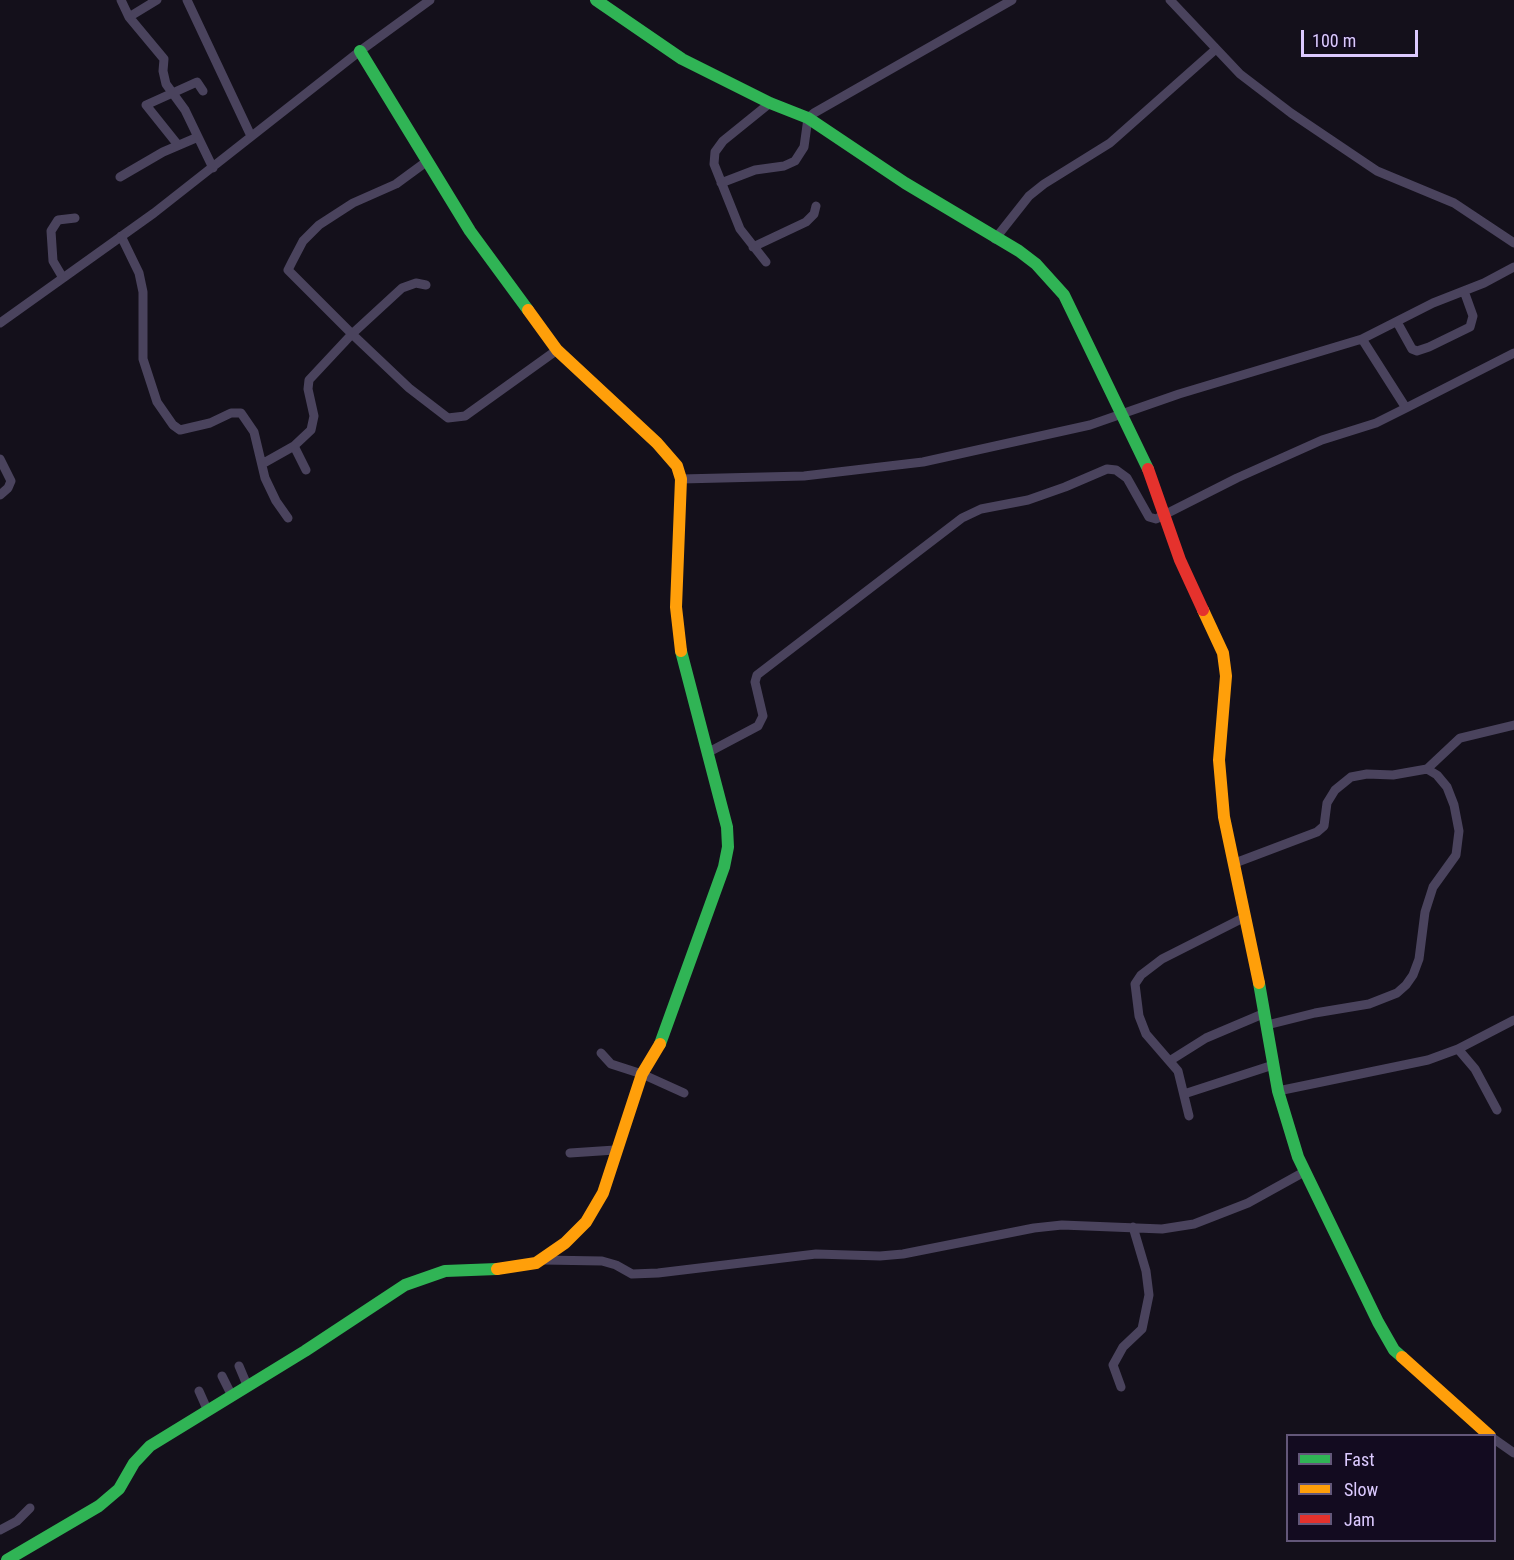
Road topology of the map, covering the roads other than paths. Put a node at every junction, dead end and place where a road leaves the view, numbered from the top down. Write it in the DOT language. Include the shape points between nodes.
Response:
graph roads {
  1 [pos="121,0"];
  2 [pos="157,0"];
  3 [pos="187,0"];
  4 [pos="430,0"];
  5 [pos="596,0"];
  6 [pos="1012,0"];
  7 [pos="1170,0"];
  8 [pos="129,17"];
  9 [pos="1216,50"];
  10 [pos="360,51"];
  11 [pos="203,91"];
  12 [pos="173,93"];
  13 [pos="770,103"];
  14 [pos="808,118"];
  15 [pos="251,136"];
  16 [pos="198,137"];
  17 [pos="178,145"];
  18 [pos="426,162"];
  19 [pos="213,168"];
  20 [pos="120,177"];
  21 [pos="721,183"];
  22 [pos="816,206"];
  23 [pos="75,218"];
  24 [pos="121,236"];
  25 [pos="995,238"];
  26 [pos="1514,243"];
  27 [pos="753,247"];
  28 [pos="766,262"];
  29 [pos="1514,267"];
  30 [pos="63,278"];
  31 [pos="426,285"];
  32 [pos="1464,291"];
  33 [pos="1397,322"];
  34 [pos="0,323"];
  35 [pos="352,334"];
  36 [pos="1362,339"];
  37 [pos="557,350"];
  38 [pos="1514,354"];
  39 [pos="1406,408"];
  40 [pos="1122,415"];
  41 [pos="294,446"];
  42 [pos="0,459"];
  43 [pos="262,464"];
  44 [pos="306,470"];
  45 [pos="681,479"];
  46 [pos="0,495"];
  47 [pos="1164,516"];
  48 [pos="288,518"];
  49 [pos="1514,725"];
  50 [pos="706,753"];
  51 [pos="1427,769"];
  52 [pos="1235,863"];
  53 [pos="1245,917"];
  54 [pos="1266,1019"];
  55 [pos="1514,1020"];
  56 [pos="1458,1049"];
  57 [pos="601,1053"];
  58 [pos="1172,1060"];
  59 [pos="1273,1065"];
  60 [pos="642,1074"];
  61 [pos="1278,1091"];
  62 [pos="684,1093"];
  63 [pos="1184,1094"];
  64 [pos="1497,1110"];
  65 [pos="1189,1116"];
  66 [pos="615,1150"];
  67 [pos="570,1153"];
  68 [pos="1304,1172"];
  69 [pos="1133,1227"];
  70 [pos="543,1260"];
  71 [pos="239,1366"];
  72 [pos="222,1376"];
  73 [pos="247,1385"];
  74 [pos="1121,1387"];
  75 [pos="199,1391"];
  76 [pos="231,1394"];
  77 [pos="207,1409"];
  78 [pos="1488,1434"];
  79 [pos="1496,1440"];
  80 [pos="1514,1453"];
  81 [pos="30,1508"];
  82 [pos="0,1530"];
  83 [pos="7,1560"];
  1 -- 8 [label="street"];
  2 -- 8 [label="street"];
  3 -- 15 [label="street"];
  4 -- 10 [label="street"];
  5 -- 13 [label="street" via="682,59"];
  6 -- 14 [label="street"];
  7 -- 9 [label="street"];
  8 -- 12 [label="street" via="164,58 166,84"];
  9 -- 25 [label="street" via="1110,143 1044,183"];
  9 -- 26 [label="street" via="1240,74 1368,165 1454,203"];
  10 -- 15 [label="street"];
  10 -- 18 [label="street"];
  11 -- 12 [label="street" via="197,81"];
  12 -- 16 [label="street"];
  12 -- 17 [label="street" via="150,101 146,107"];
  13 -- 14 [label="street"];
  13 -- 21 [label="street" via="719,145 714,164"];
  14 -- 21 [label="street" via="804,147 795,161"];
  14 -- 25 [label="street"];
  15 -- 19 [label="street"];
  16 -- 17 [label="street"];
  16 -- 19 [label="street"];
  17 -- 20 [label="street"];
  18 -- 35 [label="street" via="396,184 353,203 319,225 303,242 288,270"];
  18 -- 37 [label="street" via="470,231"];
  19 -- 24 [label="street"];
  21 -- 27 [label="street" via="740,229"];
  22 -- 27 [label="street" via="806,222"];
  23 -- 30 [label="street" via="58,220 51,231 51,252"];
  24 -- 30 [label="street"];
  24 -- 43 [label="street" via="139,273 143,292 143,359 157,402 180,430 241,413 254,432"];
  25 -- 40 [label="street" via="1036,264 1064,295"];
  27 -- 28 [label="street"];
  29 -- 32 [label="street"];
  30 -- 34 [label="street"];
  31 -- 35 [label="street" via="402,288"];
  32 -- 33 [label="street"];
  32 -- 33 [label="street" via="1472,322 1446,340 1417,351"];
  33 -- 36 [label="street"];
  35 -- 37 [label="street" via="409,388 437,411 454,419 465,416"];
  35 -- 41 [label="street" via="309,380 314,424"];
  36 -- 39 [label="street"];
  36 -- 40 [label="street" via="1179,393"];
  37 -- 45 [label="street" via="657,443 677,466"];
  38 -- 39 [label="street"];
  39 -- 47 [label="street" via="1376,423 1322,440"];
  40 -- 45 [label="street" via="923,462 804,476"];
  40 -- 47 [label="street" via="1146,464"];
  41 -- 43 [label="street"];
  41 -- 44 [label="street"];
  42 -- 46 [label="street" via="10,481"];
  43 -- 48 [label="street" via="272,494"];
  45 -- 50 [label="street" via="676,608 686,677"];
  47 -- 50 [label="street" via="1149,517 1127,478 1107,469 1028,500 981,509 962,518 757,675 763,716 758,726"];
  47 -- 52 [label="street" via="1179,560 1223,653 1226,676 1219,780"];
  49 -- 51 [label="street" via="1460,738"];
  50 -- 60 [label="street" via="727,827 728,847 669,1022"];
  51 -- 52 [label="street" via="1351,777 1335,790 1327,803 1324,826 1317,832"];
  51 -- 54 [label="street" via="1447,787 1454,805 1458,846 1455,860 1433,887 1413,975 1397,993 1369,1004"];
  52 -- 53 [label="street"];
  53 -- 54 [label="street"];
  53 -- 58 [label="street" via="1162,959 1136,980 1139,1016 1146,1034 1160,1053"];
  54 -- 58 [label="street" via="1206,1038"];
  54 -- 59 [label="street"];
  55 -- 56 [label="street"];
  56 -- 61 [label="street" via="1428,1060"];
  56 -- 64 [label="street" via="1475,1069"];
  57 -- 60 [label="street" via="611,1064"];
  58 -- 63 [label="street"];
  59 -- 61 [label="street"];
  59 -- 63 [label="street"];
  60 -- 62 [label="street"];
  60 -- 66 [label="street"];
  61 -- 68 [label="street"];
  63 -- 65 [label="street"];
  66 -- 67 [label="street"];
  66 -- 70 [label="street" via="595,1209 565,1243"];
  68 -- 69 [label="street" via="1248,1203 1194,1224 1161,1229"];
  68 -- 78 [label="street" via="1394,1350"];
  69 -- 70 [label="street" via="1034,1227 903,1254 816,1254 658,1273 632,1274 602,1261"];
  69 -- 74 [label="street" via="1149,1295 1142,1329 1113,1365"];
  70 -- 73 [label="street" via="510,1269 445,1271 422,1277"];
  71 -- 73 [label="street"];
  72 -- 76 [label="street"];
  73 -- 76 [label="street"];
  75 -- 77 [label="street"];
  76 -- 77 [label="street"];
  77 -- 83 [label="street" via="150,1446 134,1463 119,1489 99,1506"];
  79 -- 80 [label="street"];
  81 -- 82 [label="street"];
}
